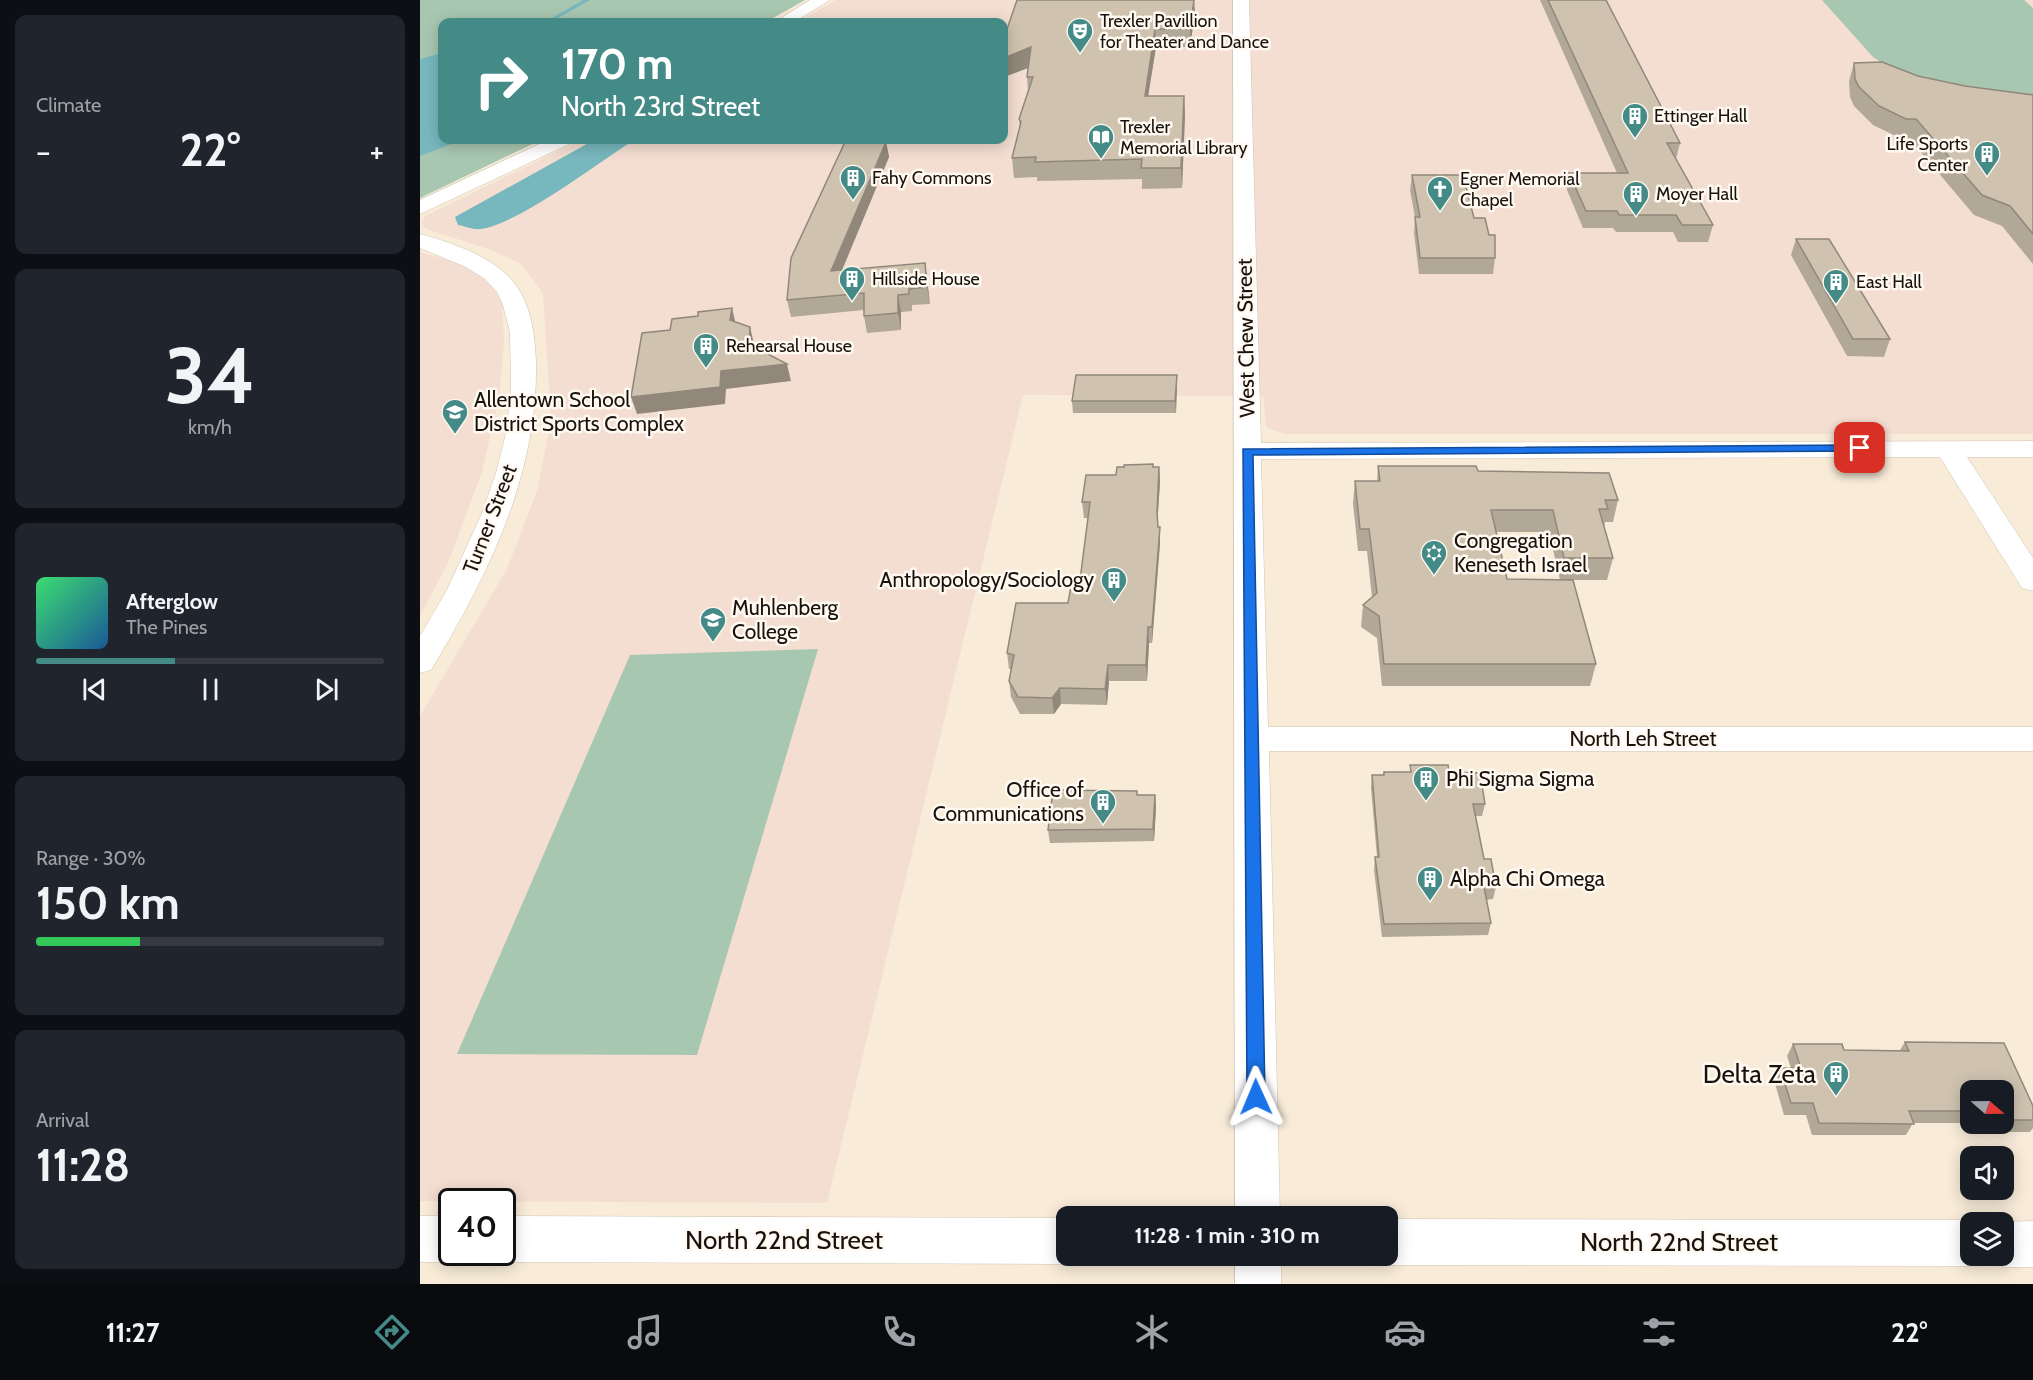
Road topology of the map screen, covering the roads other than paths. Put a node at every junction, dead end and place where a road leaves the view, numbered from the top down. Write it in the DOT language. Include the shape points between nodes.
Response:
graph roads {
  1 [pos="822,0"];
  2 [pos="1241,0"];
  3 [pos="790,18"];
  4 [pos="554,144"];
  5 [pos="420,208"];
  6 [pos="420,241"];
  7 [pos="1948,449"];
  8 [pos="2033,449"];
  9 [pos="1247,451"];
  10 [pos="2033,581"];
  11 [pos="420,662"];
  12 [pos="1252,739"];
  13 [pos="2033,739"];
  14 [pos="1258,1206"];
  15 [pos="420,1239"];
  16 [pos="438,1239"];
  17 [pos="516,1239"];
  18 [pos="1056,1241"];
  19 [pos="1398,1242"];
  20 [pos="1960,1243"];
  21 [pos="2014,1244"];
  22 [pos="2033,1244"];
  23 [pos="1258,1266"];
  24 [pos="1258,1284"];
  1 -- 3 [label="street"];
  2 -- 9 [label="street, West Chew Street"];
  4 -- 5 [label="street"];
  6 -- 11 [label="street, Turner Street" via="476,264 502,282 515,302 525,371 517,441 497,513 472,571"];
  7 -- 8 [label="street"];
  7 -- 9 [label="street"];
  7 -- 10 [label="street"];
  9 -- 12 [label="street, West Chew Street"];
  12 -- 13 [label="street, North Leh Street"];
  12 -- 14 [label="street, West Chew Street"];
  15 -- 16 [label="street"];
  17 -- 18 [label="street, North 22nd Street"];
  19 -- 20 [label="street, North 22nd Street"];
  21 -- 22 [label="street"];
  23 -- 24 [label="street"];
}
